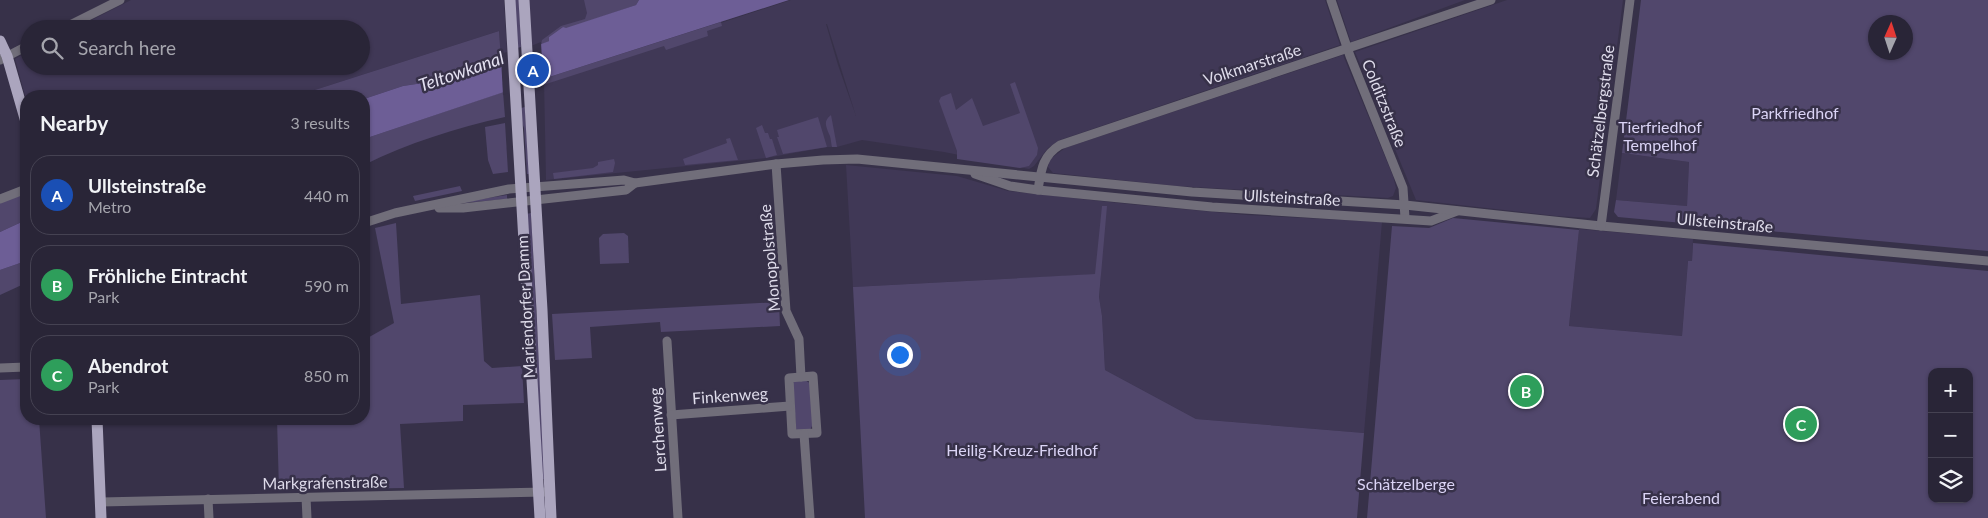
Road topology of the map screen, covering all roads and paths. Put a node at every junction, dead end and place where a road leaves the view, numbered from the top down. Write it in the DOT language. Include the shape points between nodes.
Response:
graph roads {
  1 [pos="120,0"];
  2 [pos="510,0"];
  3 [pos="524,0"];
  4 [pos="1331,0"];
  5 [pos="1492,0"];
  6 [pos="1630,0"];
  7 [pos="80,20"];
  8 [pos="0,41"];
  9 [pos="1348,48"];
  10 [pos="20,50"];
  11 [pos="4,58"];
  12 [pos="20,105"];
  13 [pos="776,164"];
  14 [pos="966,170"];
  15 [pos="1040,177"];
  16 [pos="635,182"];
  17 [pos="1123,185"];
  18 [pos="521,188"];
  19 [pos="535,188"];
  20 [pos="1038,190"];
  21 [pos="20,191"];
  22 [pos="0,199"];
  23 [pos="1122,199"];
  24 [pos="536,200"];
  25 [pos="521,202"];
  26 [pos="1370,202"];
  27 [pos="1405,205"];
  28 [pos="429,208"];
  29 [pos="1459,210"];
  30 [pos="1369,216"];
  31 [pos="1405,218"];
  32 [pos="370,220"];
  33 [pos="1601,226"];
  34 [pos="1988,261"];
  35 [pos="667,341"];
  36 [pos="20,367"];
  37 [pos="0,368"];
  38 [pos="801,377"];
  39 [pos="790,406"];
  40 [pos="671,415"];
  41 [pos="97,425"];
  42 [pos="804,434"];
  43 [pos="544,492"];
  44 [pos="306,497"];
  45 [pos="208,499"];
  46 [pos="100,502"];
  47 [pos="101,518"];
  48 [pos="209,518"];
  49 [pos="307,518"];
  50 [pos="540,518"];
  51 [pos="551,518"];
  52 [pos="678,518"];
  53 [pos="810,518"];
  1 -- 7 [label="street"];
  2 -- 18 [label="main road, Mariendorfer Damm"];
  3 -- 19 [label="main road, Mariendorfer Damm"];
  4 -- 9 [label="street, Colditzstraße"];
  5 -- 9 [label="street, Volkmarstraße"];
  6 -- 33 [label="street, Schätzelbergstraße"];
  8 -- 11 [label="main road"];
  9 -- 15 [label="street, Volkmarstraße" via="1060,145 1047,155"];
  9 -- 27 [label="street, Colditzstraße" via="1398,174"];
  10 -- 11 [label="street"];
  11 -- 12 [label="main road"];
  13 -- 14 [label="street, Ullsteinstraße" via="857,159"];
  13 -- 16 [label="street, Ullsteinstraße"];
  13 -- 38 [label="street, Monopolstraße" via="786,311 798,339"];
  14 -- 15 [label="street, Ullsteinstraße"];
  14 -- 20 [label="street, Ullsteinstraße" via="1010,186"];
  15 -- 17 [label="street, Ullsteinstraße"];
  15 -- 20 [label="street"];
  16 -- 19 [label="street, Ullsteinstraße" via="624,180"];
  16 -- 24 [label="street, Ullsteinstraße" via="626,190"];
  17 -- 23 [label="street"];
  17 -- 26 [label="street, Ullsteinstraße"];
  18 -- 19 [label="street, Ullsteinstraße"];
  18 -- 25 [label="main road, Mariendorfer Damm"];
  18 -- 28 [label="street, Ullsteinstraße" via="462,198"];
  19 -- 24 [label="main road, Mariendorfer Damm"];
  20 -- 23 [label="street, Ullsteinstraße"];
  21 -- 22 [label="street"];
  23 -- 30 [label="street, Ullsteinstraße"];
  24 -- 25 [label="street, Ullsteinstraße"];
  24 -- 43 [label="main road, Mariendorfer Damm" via="548,423"];
  25 -- 28 [label="street, Ullsteinstraße"];
  25 -- 43 [label="main road, Mariendorfer Damm"];
  26 -- 27 [label="street, Ullsteinstraße"];
  26 -- 30 [label="street"];
  27 -- 29 [label="street, Ullsteinstraße"];
  27 -- 31 [label="street, Colditzstraße"];
  28 -- 32 [label="street, Ullsteinstraße"];
  29 -- 31 [label="street, Ullsteinstraße" via="1431,221"];
  29 -- 33 [label="street, Ullsteinstraße"];
  30 -- 31 [label="street, Ullsteinstraße"];
  33 -- 34 [label="street, Ullsteinstraße"];
  35 -- 40 [label="street, Lerchenweg"];
  36 -- 37 [label="street"];
  38 -- 39 [label="street" via="788,378"];
  38 -- 42 [label="street" via="813,376 817,433"];
  39 -- 40 [label="street, Finkenweg"];
  39 -- 42 [label="street" via="792,434"];
  40 -- 52 [label="street, Lerchenweg"];
  41 -- 46 [label="main road"];
  42 -- 53 [label="street"];
  43 -- 44 [label="street, Markgrafenstraße"];
  43 -- 50 [label="main road, Mariendorfer Damm"];
  43 -- 51 [label="main road, Mariendorfer Damm"];
  44 -- 45 [label="street, Markgrafenstraße"];
  44 -- 49 [label="street"];
  45 -- 46 [label="street, Markgrafenstraße"];
  45 -- 48 [label="street"];
  46 -- 47 [label="main road"];
}
